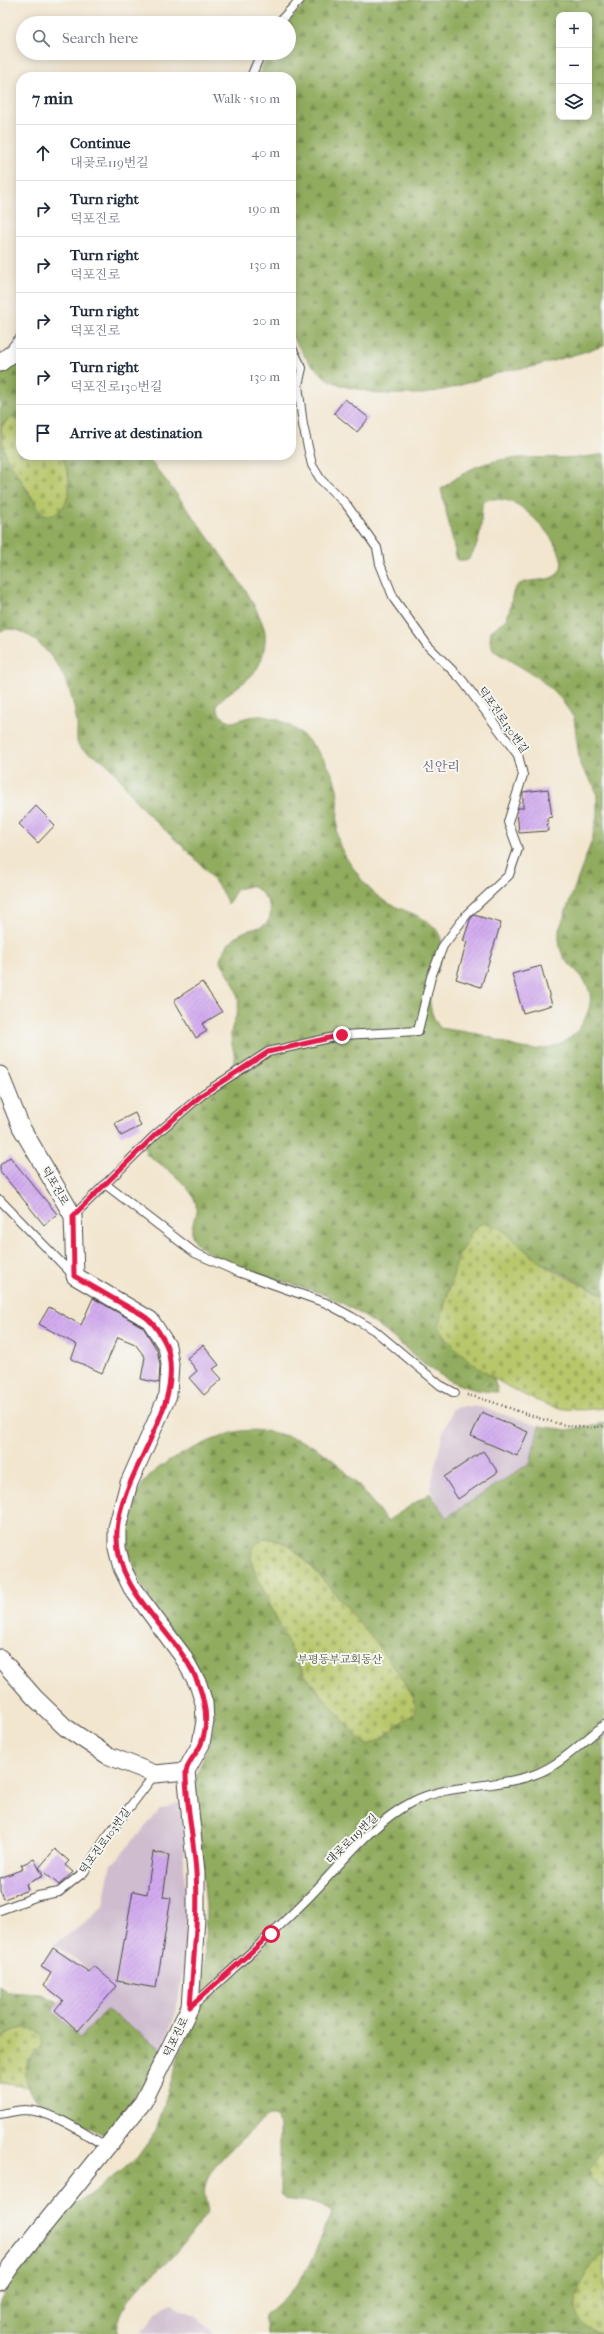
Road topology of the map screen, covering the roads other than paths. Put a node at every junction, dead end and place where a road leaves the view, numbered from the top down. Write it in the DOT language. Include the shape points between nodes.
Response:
graph roads {
  1 [pos="300,0"];
  2 [pos="285,16"];
  3 [pos="258,60"];
  4 [pos="253,72"];
  5 [pos="16,349"];
  6 [pos="296,356"];
  7 [pos="0,363"];
  8 [pos="0,1075"];
  9 [pos="105,1184"];
  10 [pos="0,1200"];
  11 [pos="73,1216"];
  12 [pos="74,1276"];
  13 [pos="454,1393"];
  14 [pos="0,1658"];
  15 [pos="604,1725"];
  16 [pos="186,1770"];
  17 [pos="155,1774"];
  18 [pos="0,1910"];
  19 [pos="190,2007"];
  20 [pos="0,2114"];
  21 [pos="108,2148"];
  22 [pos="0,2282"];
  1 -- 2 [label="lane"];
  3 -- 4 [label="lane"];
  5 -- 7 [label="street"];
  6 -- 9 [label="lane, 덕포진로130번길" via="302,368 298,384 303,425 312,465 321,480 346,504 377,548 380,564 394,599 428,646 462,680 518,756 523,775 508,822 518,849 509,875 467,914 443,946 431,977 418,1030 342,1035 268,1052 203,1094 154,1136"];
  8 -- 11 [label="street, 덕포진로" via="21,1127"];
  9 -- 11 [label="lane, 덕포진로130번길"];
  9 -- 13 [label="lane" via="195,1253 238,1272 326,1303 352,1317 374,1330 440,1385"];
  10 -- 12 [label="lane"];
  11 -- 12 [label="street, 덕포진로"];
  12 -- 16 [label="street" via="150,1320 167,1346 170,1364 168,1395 129,1483 117,1528 117,1548 122,1568 132,1588 182,1655 198,1684 204,1703 205,1722 201,1744"];
  14 -- 17 [label="street" via="65,1727 107,1755"];
  15 -- 19 [label="lane, 대곶로119번길" via="561,1759 533,1775 429,1795 394,1814 360,1842 303,1904"];
  16 -- 17 [label="street"];
  16 -- 19 [label="street, 덕포진로" via="196,1872 196,1918"];
  17 -- 18 [label="lane, 덕포진로103번길" via="84,1872 59,1892 38,1896"];
  19 -- 21 [label="street, 덕포진로" via="143,2102"];
  20 -- 21 [label="lane" via="24,2110 40,2112"];
  21 -- 22 [label="street, 덕포진로"];
}
